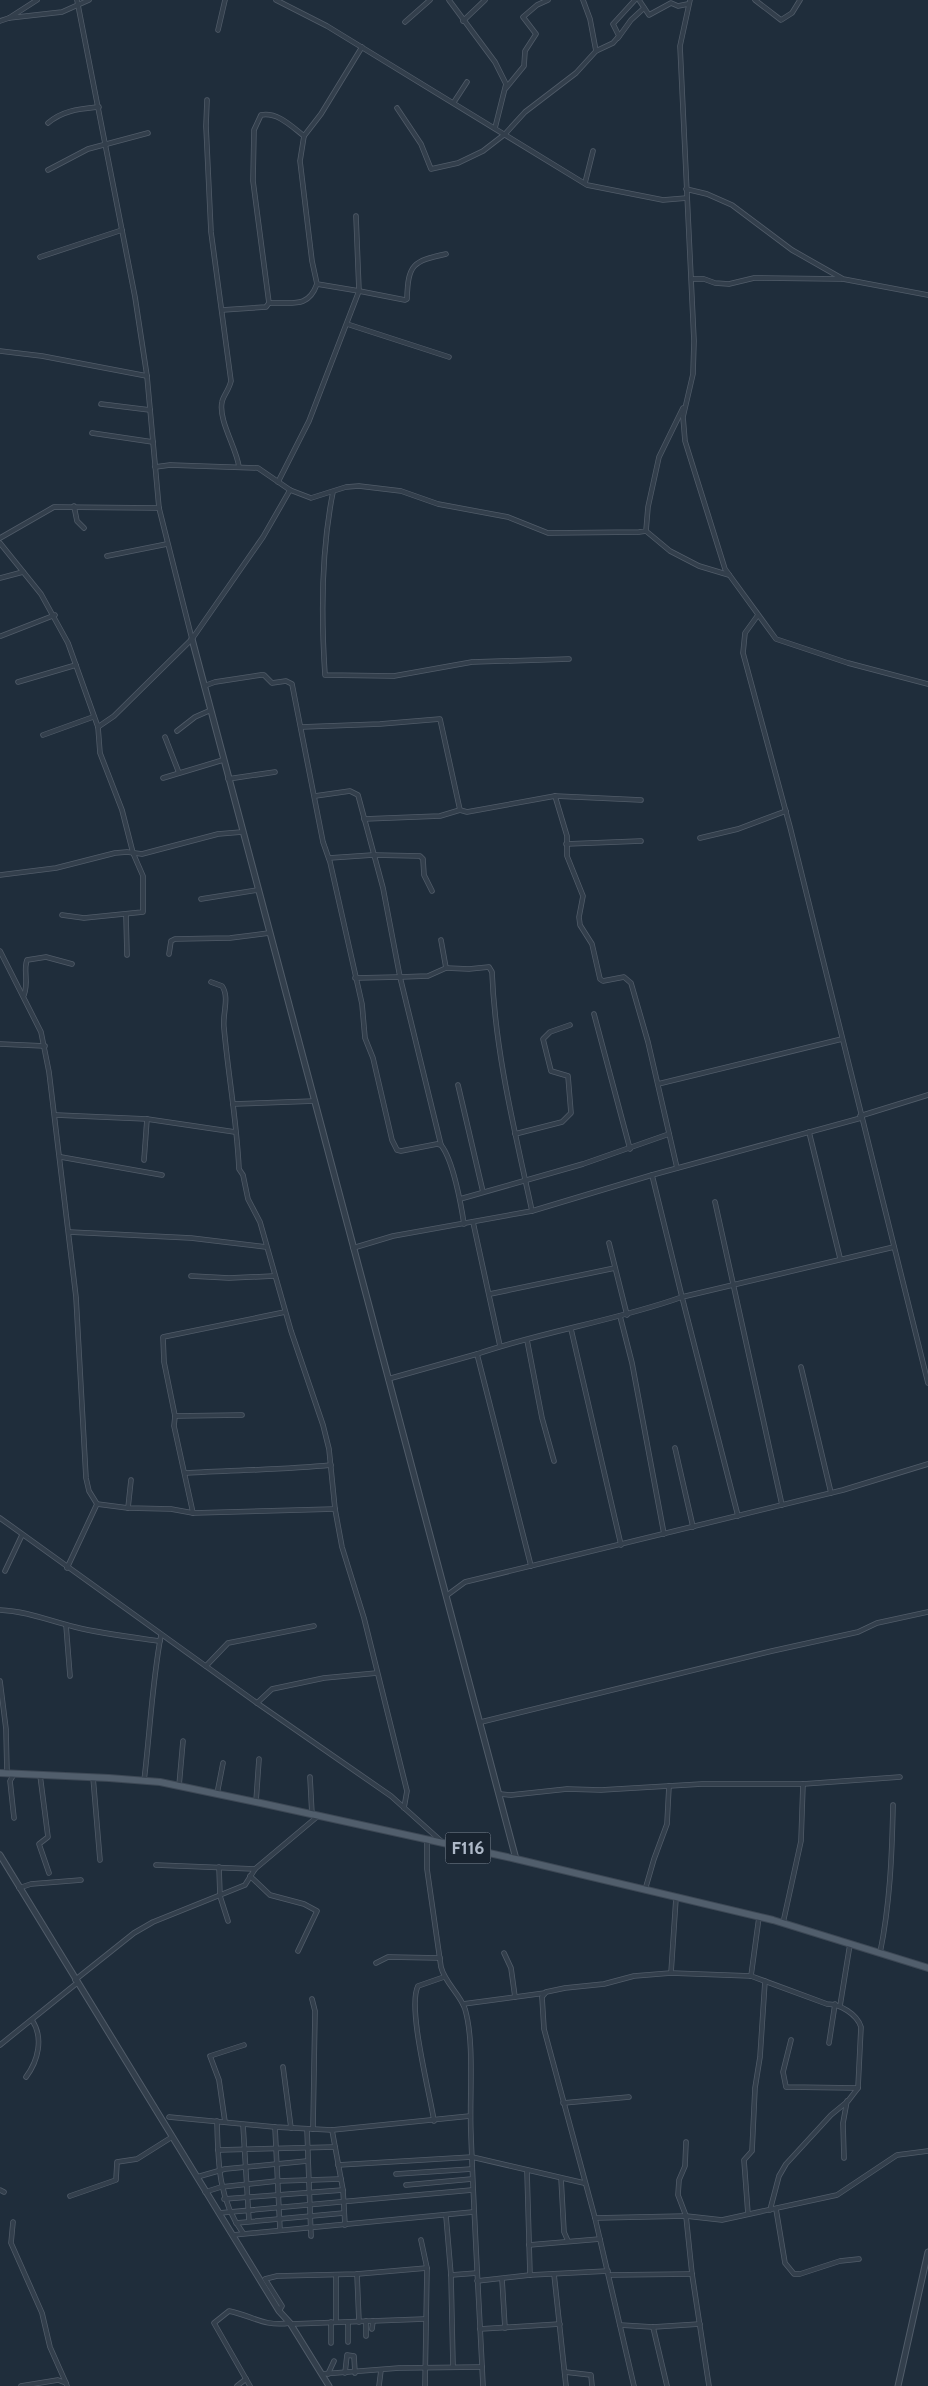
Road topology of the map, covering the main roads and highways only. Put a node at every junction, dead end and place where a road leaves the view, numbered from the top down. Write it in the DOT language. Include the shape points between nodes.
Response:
graph roads {
  1 [pos="7,1773"];
  2 [pos="928,1968"];
  1 -- 2 [label="main road, F116" via="144,1781 256,1802 516,1859 784,1923"];
}
